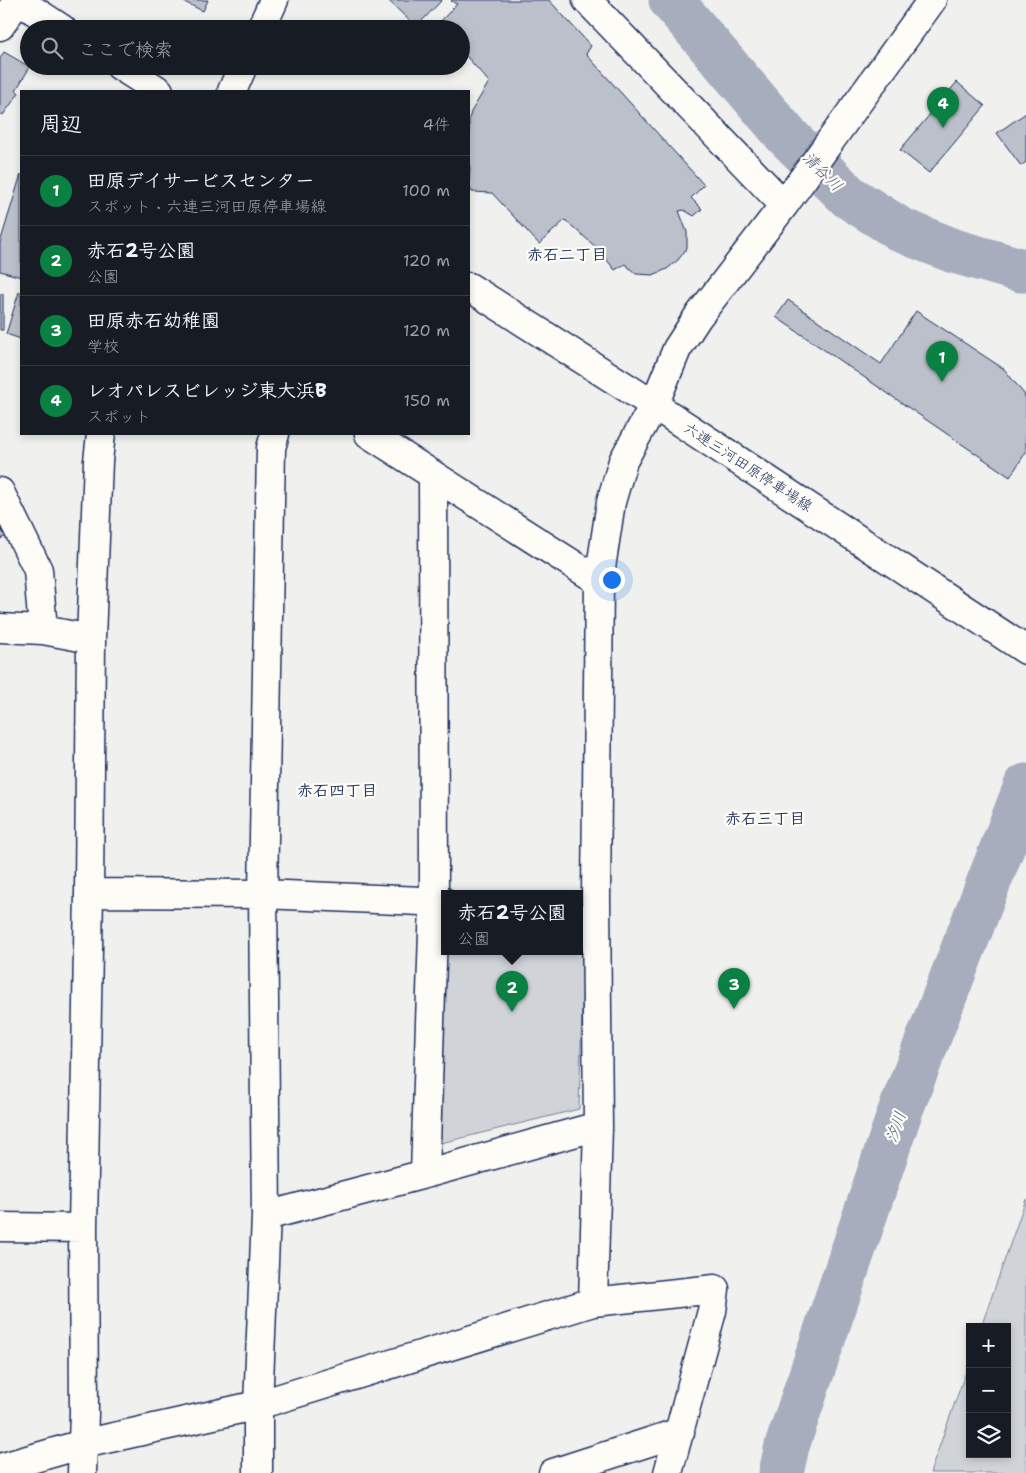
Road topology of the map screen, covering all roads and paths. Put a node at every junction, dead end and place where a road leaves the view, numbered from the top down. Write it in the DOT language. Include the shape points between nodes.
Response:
graph roads {
  1 [pos="18,0"];
  2 [pos="274,0"];
  3 [pos="587,0"];
  4 [pos="932,0"];
  5 [pos="48,20"];
  6 [pos="265,20"];
  7 [pos="0,26"];
  8 [pos="134,75"];
  9 [pos="239,75"];
  10 [pos="156,90"];
  11 [pos="232,90"];
  12 [pos="784,204"];
  13 [pos="470,288"];
  14 [pos="654,405"];
  15 [pos="101,435"];
  16 [pos="275,435"];
  17 [pos="371,435"];
  18 [pos="433,476"];
  19 [pos="0,492"];
  20 [pos="599,581"];
  21 [pos="0,628"];
  22 [pos="43,630"];
  23 [pos="91,639"];
  24 [pos="1024,649"];
  25 [pos="89,893"];
  26 [pos="263,894"];
  27 [pos="588,897"];
  28 [pos="439,902"];
  29 [pos="598,1126"];
  30 [pos="425,1174"];
  31 [pos="266,1216"];
  32 [pos="0,1227"];
  33 [pos="84,1228"];
  34 [pos="593,1302"];
  35 [pos="258,1405"];
  36 [pos="680,1432"];
  37 [pos="83,1444"];
  38 [pos="0,1468"];
  39 [pos="82,1473"];
  40 [pos="258,1473"];
  41 [pos="553,1473"];
  42 [pos="668,1473"];
  1 -- 5 [label="street"];
  1 -- 7 [label="street"];
  2 -- 6 [label="street"];
  3 -- 12 [label="street"];
  4 -- 12 [label="street"];
  8 -- 10 [label="street"];
  9 -- 11 [label="street"];
  12 -- 14 [label="street" via="697,318 677,349"];
  13 -- 14 [label="street, 六連三河田原停車場線"];
  14 -- 20 [label="street" via="621,469 611,502"];
  14 -- 24 [label="street, 六連三河田原停車場線"];
  15 -- 23 [label="street"];
  16 -- 26 [label="street" via="271,448"];
  17 -- 18 [label="street"];
  18 -- 20 [label="street"];
  18 -- 28 [label="street"];
  19 -- 22 [label="street" via="38,570"];
  20 -- 27 [label="street"];
  21 -- 22 [label="street"];
  22 -- 23 [label="street"];
  23 -- 25 [label="street"];
  25 -- 26 [label="street"];
  25 -- 33 [label="street"];
  26 -- 28 [label="street"];
  26 -- 31 [label="street"];
  27 -- 29 [label="street"];
  28 -- 30 [label="street"];
  29 -- 30 [label="street"];
  29 -- 34 [label="street"];
  30 -- 31 [label="street"];
  31 -- 35 [label="street"];
  32 -- 33 [label="street"];
  33 -- 37 [label="street"];
  34 -- 35 [label="street"];
  34 -- 36 [label="street" via="715,1289"];
  35 -- 37 [label="street"];
  35 -- 40 [label="street"];
  36 -- 41 [label="street"];
  36 -- 42 [label="street"];
  37 -- 38 [label="street"];
  37 -- 39 [label="street"];
}
